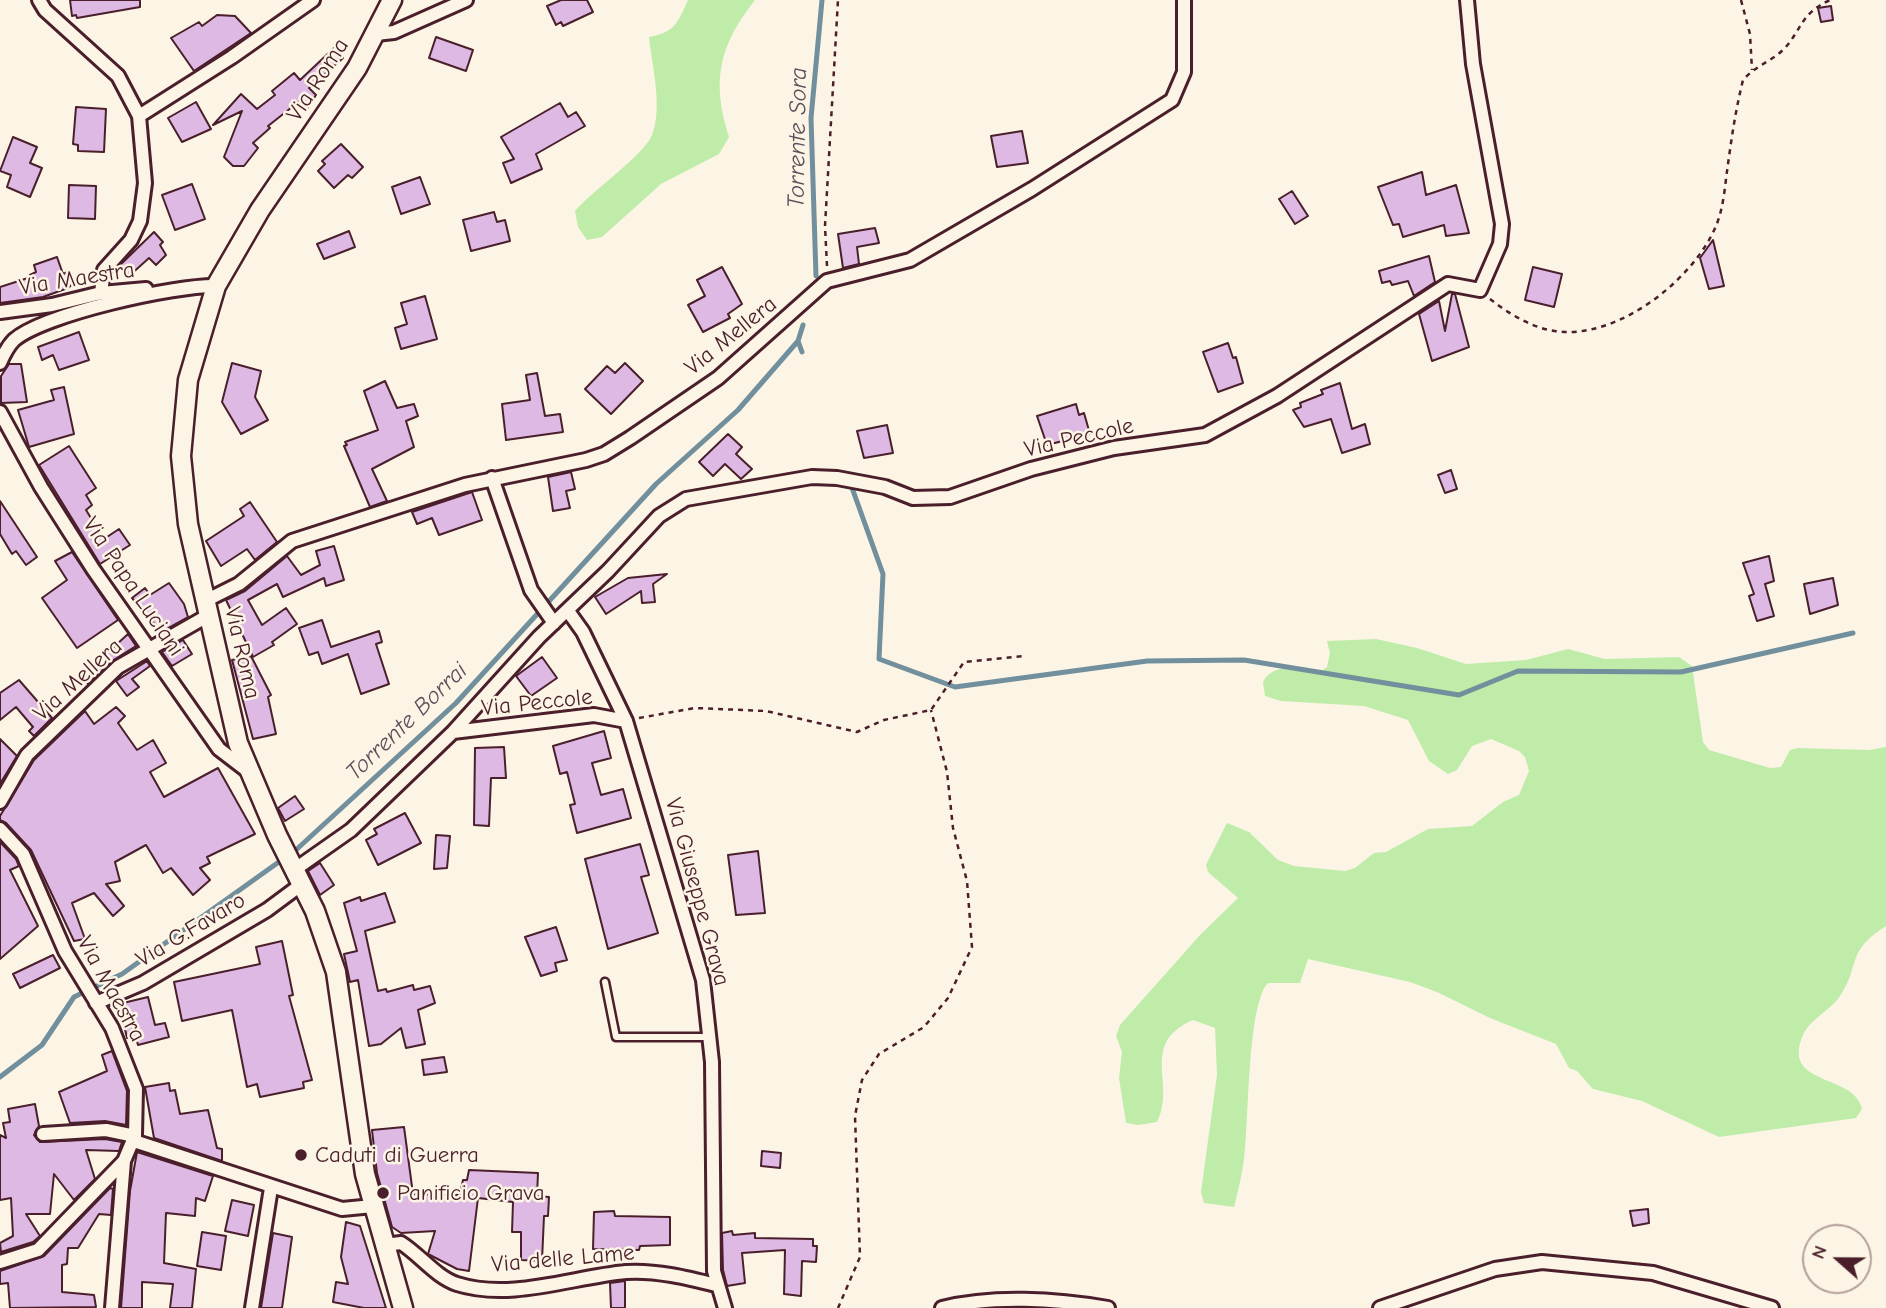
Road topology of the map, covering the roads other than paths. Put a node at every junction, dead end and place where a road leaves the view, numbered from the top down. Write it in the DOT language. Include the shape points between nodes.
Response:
graph roads {
  1 [pos="39,0"];
  2 [pos="313,0"];
  3 [pos="392,0"];
  4 [pos="466,0"];
  5 [pos="1184,0"];
  6 [pos="1467,0"];
  7 [pos="376,34"];
  8 [pos="139,116"];
  9 [pos="216,286"];
  10 [pos="101,293"];
  11 [pos="160,293"];
  12 [pos="0,312"];
  13 [pos="0,363"];
  14 [pos="0,412"];
  15 [pos="492,478"];
  16 [pos="207,608"];
  17 [pos="568,611"];
  18 [pos="550,618"];
  19 [pos="149,647"];
  20 [pos="626,721"];
  21 [pos="453,732"];
  22 [pos="249,772"];
  23 [pos="0,802"];
  24 [pos="0,829"];
  25 [pos="296,873"];
  26 [pos="605,982"];
  27 [pos="94,999"];
  28 [pos="709,1037"];
  29 [pos="43,1134"];
  30 [pos="134,1139"];
  31 [pos="124,1161"];
  32 [pos="271,1188"];
  33 [pos="373,1206"];
  34 [pos="384,1245"];
  35 [pos="0,1262"];
  36 [pos="716,1285"];
  37 [pos="728,1306"];
  38 [pos="112,1308"];
  39 [pos="252,1308"];
  40 [pos="403,1308"];
  41 [pos="942,1308"];
  42 [pos="1108,1308"];
  43 [pos="1380,1308"];
  44 [pos="1772,1308"];
  1 -- 8 [label="street" via="118,76"];
  2 -- 8 [label="street"];
  3 -- 7 [label="main road, Via Roma"];
  4 -- 7 [label="street, Via Roma" via="394,32"];
  5 -- 15 [label="street, Via Mellera" via="1184,72 1172,100 910,260 827,281 718,377 604,454"];
  6 -- 17 [label="street, Via Peccole" via="1473,64 1502,224 1500,244 1480,290 1448,284 1277,396 1205,435 1114,448 950,496 913,498 885,487 812,477 685,499 659,516"];
  7 -- 9 [label="main road, Via Roma" via="260,210"];
  8 -- 10 [label="street" via="145,183 140,221 131,240 104,270"];
  9 -- 11 [label="street" via="192,285"];
  9 -- 16 [label="main road, Via Roma" via="188,380 181,456 188,524"];
  10 -- 11 [label="street, Via Maestra" via="150,289"];
  10 -- 12 [label="street, Via Maestra"];
  11 -- 13 [label="street" via="52,321 14,340"];
  14 -- 19 [label="street, Via Papa Luciani" via="41,487"];
  15 -- 16 [label="street, Via Mellera" via="292,541"];
  15 -- 18 [label="street" via="531,590"];
  16 -- 19 [label="street, Via Mellera"];
  16 -- 22 [label="main road, Via Roma" via="232,720"];
  17 -- 18 [label="street, Via Peccole"];
  17 -- 20 [label="street, Via Giuseppe Grava"];
  18 -- 21 [label="street, Via Peccole"];
  19 -- 22 [label="street, Via Papa Luciani" via="219,749"];
  19 -- 23 [label="street, Via Mellera" via="118,667 27,755"];
  20 -- 21 [label="street, Via Peccole" via="594,715"];
  20 -- 28 [label="street, Via Giuseppe Grava" via="703,980"];
  21 -- 25 [label="street, Via Peccole" via="351,830"];
  22 -- 25 [label="main road, Via Roma"];
  24 -- 27 [label="street, Via Maestra" via="23,854 65,951"];
  25 -- 27 [label="street, Via G.Favaro" via="267,910 143,983"];
  25 -- 33 [label="main road, Via Roma" via="327,940 336,972"];
  26 -- 28 [label="lane" via="616,1037"];
  27 -- 30 [label="street, Via Maestra" via="112,1028 136,1089"];
  28 -- 36 [label="street, Via Giuseppe Grava"];
  29 -- 30 [label="street" via="106,1130"];
  30 -- 31 [label="street, Via Maestra"];
  30 -- 32 [label="street"];
  31 -- 35 [label="street" via="38,1250"];
  31 -- 38 [label="street, Via Maestra"];
  32 -- 33 [label="street" via="342,1209"];
  32 -- 39 [label="street"];
  33 -- 34 [label="main road, Via Roma"];
  34 -- 36 [label="street, Via delle Lame" via="401,1243 449,1280 486,1288 513,1289 629,1272"];
  34 -- 40 [label="main road, Via Roma"];
  36 -- 37 [label="street"];
  41 -- 42 [label="street" via="1037,1301"];
  43 -- 44 [label="street" via="1495,1269 1542,1262 1653,1273"];
}
